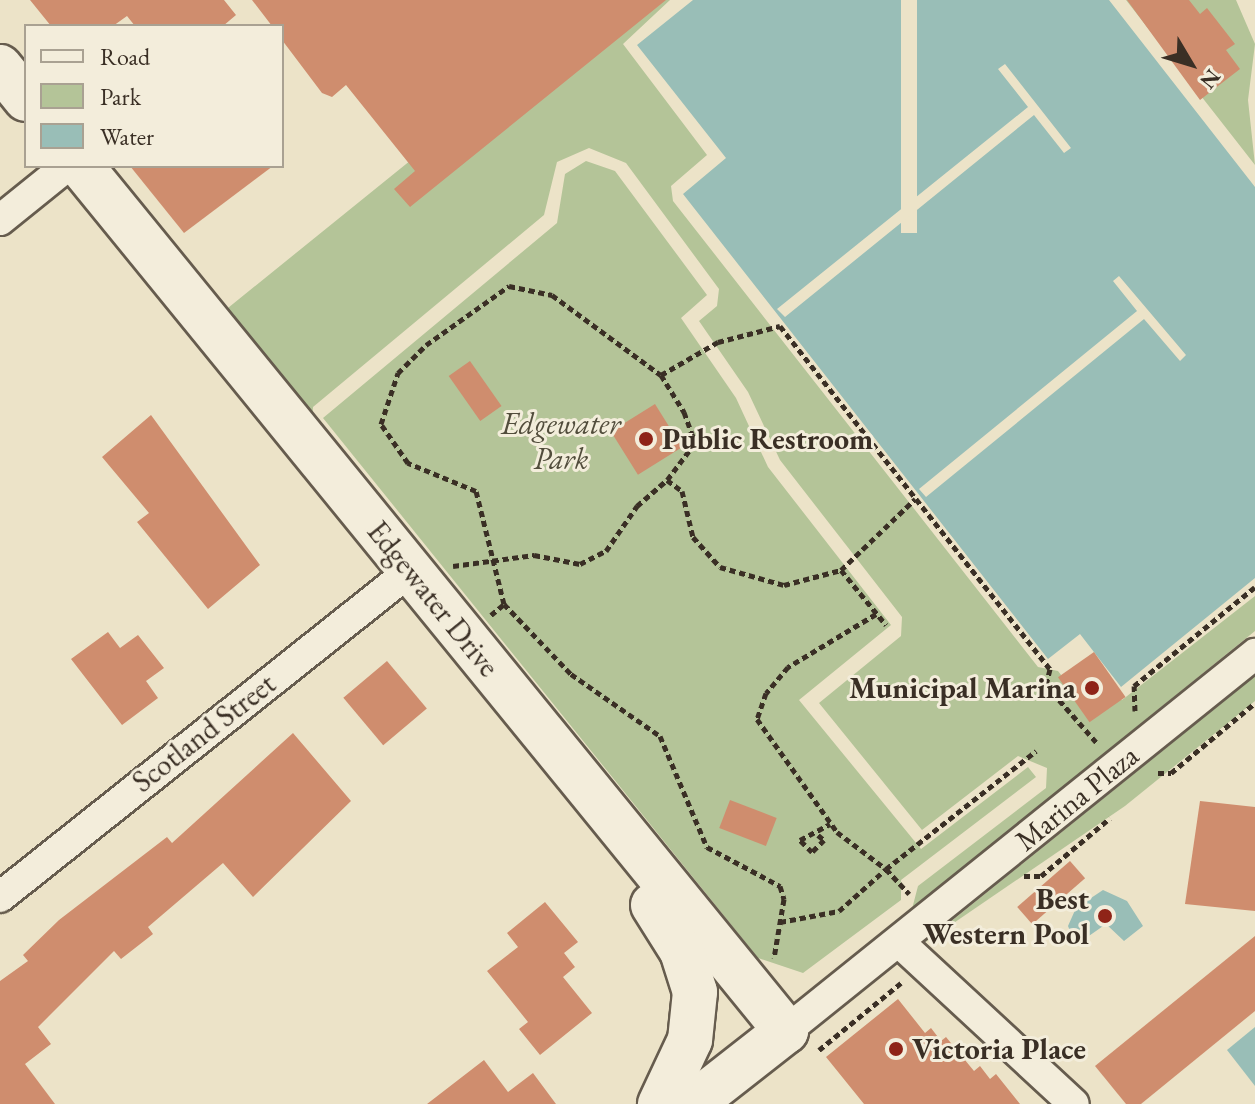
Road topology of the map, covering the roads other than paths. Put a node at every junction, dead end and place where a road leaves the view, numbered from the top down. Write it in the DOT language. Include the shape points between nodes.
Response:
graph roads {
  1 [pos="0,67"];
  2 [pos="24,97"];
  3 [pos="65,168"];
  4 [pos="83,168"];
  5 [pos="0,220"];
  6 [pos="428,570"];
  7 [pos="1255,654"];
  8 [pos="532,723"];
  9 [pos="0,897"];
  10 [pos="899,942"];
  11 [pos="799,1044"];
  12 [pos="660,1104"];
  13 [pos="693,1104"];
  14 [pos="1074,1104"];
  1 -- 2 [label="main road"];
  3 -- 5 [label="street"];
  4 -- 6 [label="main road, Edgewater Drive"];
  6 -- 8 [label="main road, Edgewater Drive"];
  6 -- 9 [label="street, Scotland Street"];
  7 -- 10 [label="street, Marina Plaza"];
  8 -- 11 [label="main road, Edgewater Drive"];
  8 -- 12 [label="main road" via="598,838 682,951 695,992 694,1022"];
  10 -- 11 [label="street, Marina Plaza"];
  10 -- 14 [label="street"];
  11 -- 13 [label="main road"];
}
